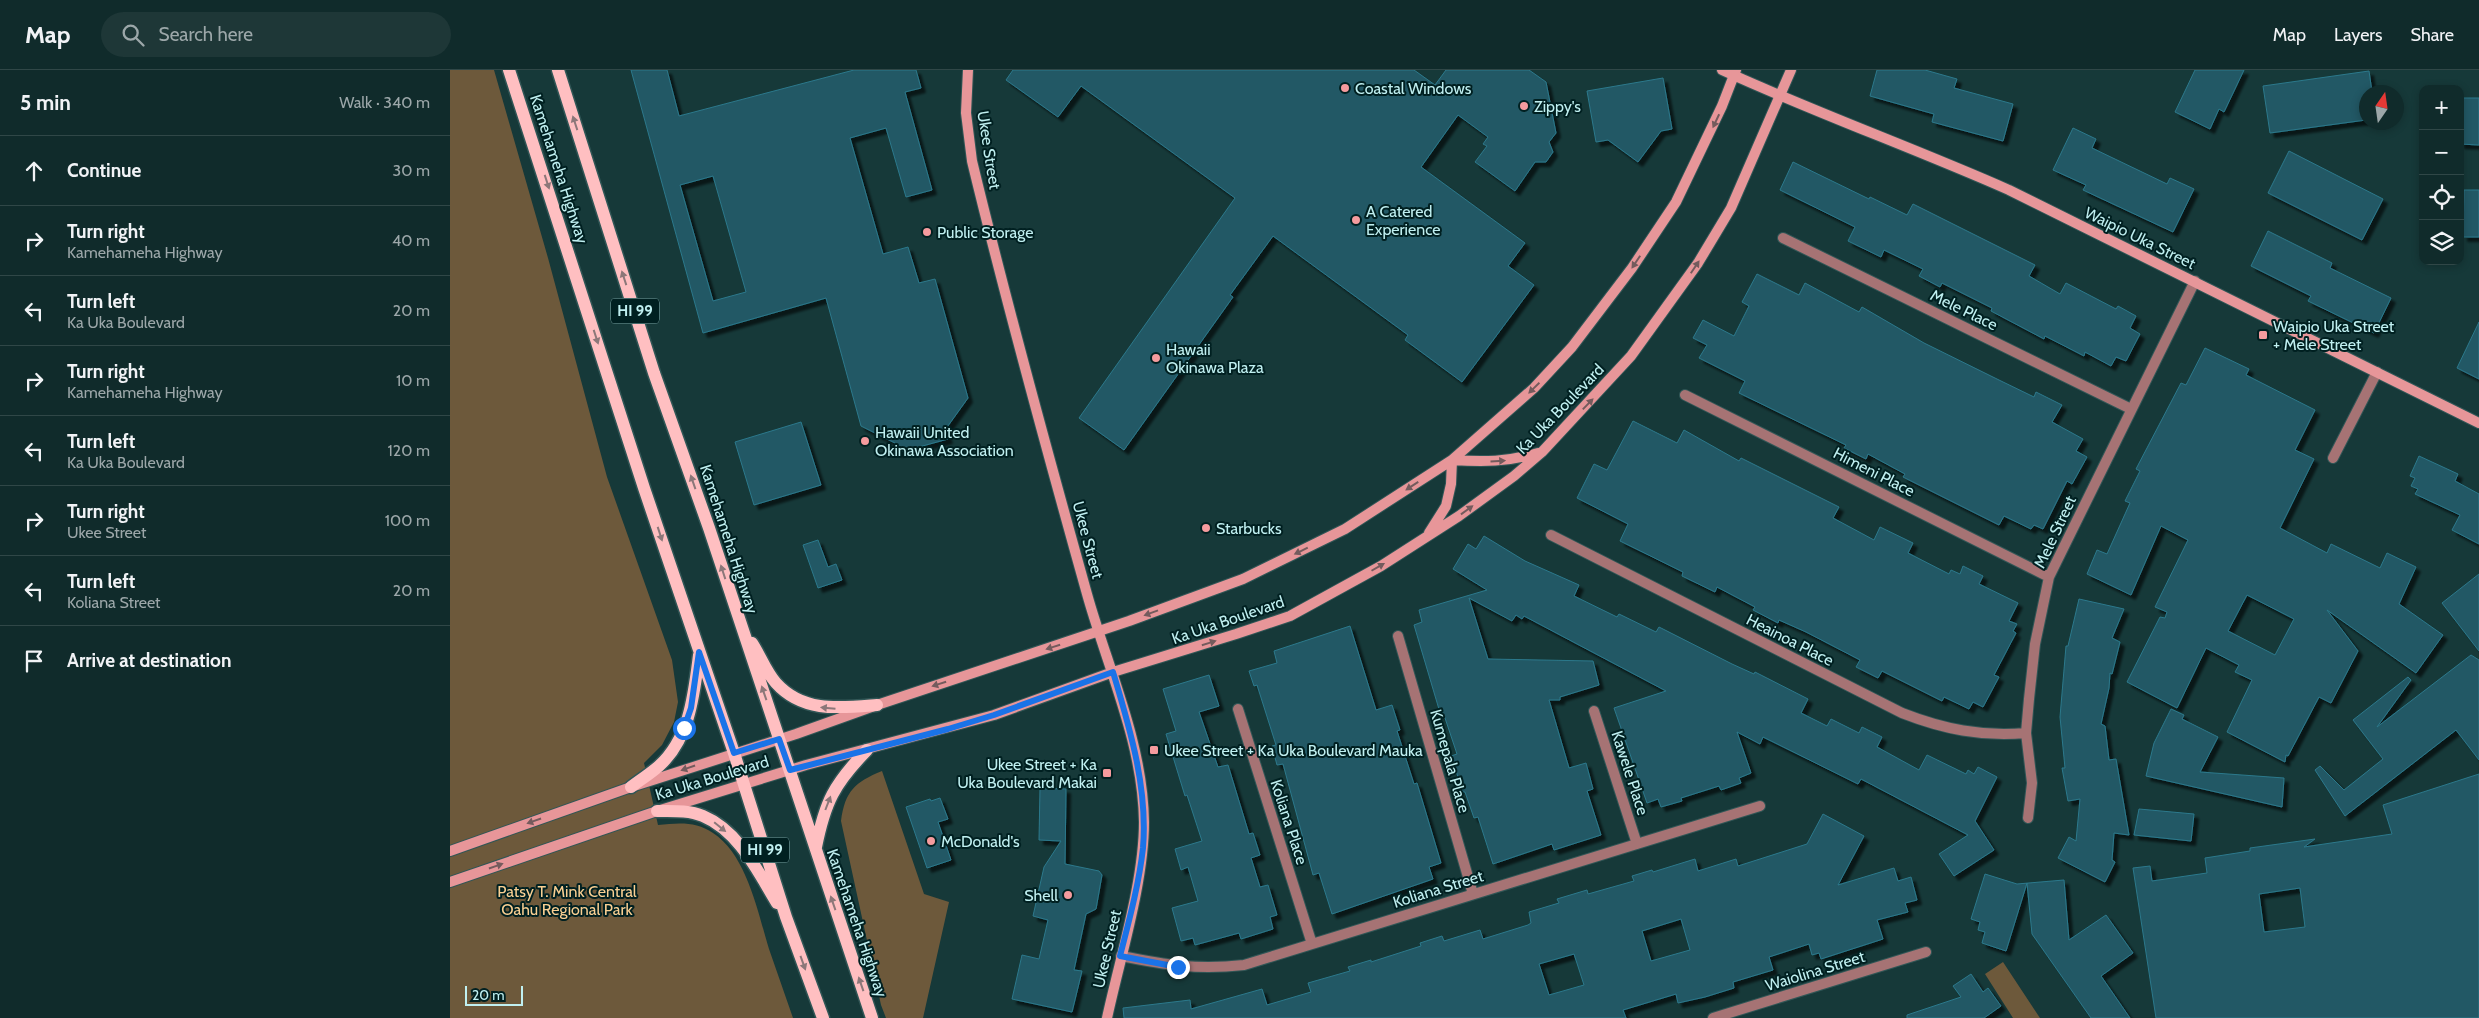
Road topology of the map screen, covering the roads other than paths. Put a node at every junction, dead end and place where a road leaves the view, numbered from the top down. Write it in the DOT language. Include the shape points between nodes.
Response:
graph roads {
  1 [pos="509,70"];
  2 [pos="558,70"];
  3 [pos="968,70"];
  4 [pos="1722,70"];
  5 [pos="1791,70"];
  6 [pos="1735,73"];
  7 [pos="1780,96"];
  8 [pos="1783,238"];
  9 [pos="2195,281"];
  10 [pos="2377,372"];
  11 [pos="1685,395"];
  12 [pos="2131,409"];
  13 [pos="2479,423"];
  14 [pos="1542,452"];
  15 [pos="2334,458"];
  16 [pos="1452,460"];
  17 [pos="1551,535"];
  18 [pos="1426,538"];
  19 [pos="2049,577"];
  20 [pos="737,616"];
  21 [pos="1099,631"];
  22 [pos="1398,636"];
  23 [pos="699,652"];
  24 [pos="1113,672"];
  25 [pos="877,705"];
  26 [pos="1238,709"];
  27 [pos="1594,711"];
  28 [pos="2026,733"];
  29 [pos="779,739"];
  30 [pos="867,750"];
  31 [pos="734,753"];
  32 [pos="790,770"];
  33 [pos="744,784"];
  34 [pos="631,788"];
  35 [pos="1760,806"];
  36 [pos="657,811"];
  37 [pos="2028,818"];
  38 [pos="1637,844"];
  39 [pos="815,850"];
  40 [pos="450,851"];
  41 [pos="450,882"];
  42 [pos="1473,894"];
  43 [pos="786,917"];
  44 [pos="1312,944"];
  45 [pos="1926,952"];
  46 [pos="1120,956"];
  47 [pos="823,1018"];
  48 [pos="872,1018"];
  49 [pos="1106,1018"];
  50 [pos="1713,1018"];
  1 -- 23 [label="main road, Kamehameha Highway / HI 99, one-way"];
  20 -- 2 [label="main road, Kamehameha Highway / HI 99, one-way" via="654,373"];
  3 -- 21 [label="main road, Ukee Street" via="966,113 972,161"];
  4 -- 6 [label="main road, Waipio Uka Street"];
  5 -- 7 [label="main road, Ka Uka Boulevard"];
  6 -- 7 [label="main road, Waipio Uka Street"];
  6 -- 16 [label="main road, Ka Uka Boulevard, one-way" via="1676,202 1632,268 1572,346 1534,388"];
  7 -- 9 [label="main road, Waipio Uka Street" via="2009,190"];
  14 -- 7 [label="main road, Ka Uka Boulevard, one-way" via="1632,356 1698,263 1731,208"];
  8 -- 12 [label="street, Mele Place"];
  9 -- 10 [label="main road, Waipio Uka Street"];
  9 -- 12 [label="street, Mele Street"];
  10 -- 13 [label="main road, Waipio Uka Street"];
  10 -- 15 [label="street"];
  11 -- 19 [label="street, Himeni Place"];
  12 -- 19 [label="street, Mele Street"];
  16 -- 14 [label="main road, one-way" via="1514,460"];
  18 -- 14 [label="main road, Ka Uka Boulevard, one-way" via="1514,476"];
  16 -- 18 [label="main road" via="1446,506"];
  16 -- 21 [label="main road, Ka Uka Boulevard, one-way" via="1345,529 1243,579"];
  17 -- 28 [label="street, Heainoa Place" via="1902,713 1958,731 2004,735"];
  24 -- 18 [label="main road, Ka Uka Boulevard, one-way" via="1290,616"];
  19 -- 28 [label="street, Mele Street" via="2035,644"];
  25 -- 20 [label="main road, one-way" via="835,709 807,704 786,693 774,681"];
  29 -- 20 [label="main road, Kamehameha Highway / HI 99, one-way"];
  21 -- 24 [label="main road, Ukee Street"];
  21 -- 25 [label="main road, Ka Uka Boulevard, one-way"];
  22 -- 42 [label="street, Kumepala Place"];
  23 -- 31 [label="main road, Kamehameha Highway / HI 99"];
  23 -- 34 [label="main road" via="691,708 682,734 660,765"];
  24 -- 30 [label="main road, Ka Uka Boulevard" via="994,715"];
  24 -- 46 [label="main road, Ukee Street" via="1136,758 1144,822 1138,879"];
  25 -- 29 [label="main road, Ka Uka Boulevard"];
  26 -- 44 [label="street, Koliana Place"];
  27 -- 38 [label="street, Kawele Place"];
  28 -- 37 [label="street, Mele Street" via="2032,783"];
  29 -- 31 [label="main road, Ka Uka Boulevard"];
  29 -- 32 [label="main road, Kamehameha Highway / HI 99"];
  30 -- 32 [label="main road, Ka Uka Boulevard"];
  39 -- 30 [label="main road, one-way" via="824,814 836,785"];
  31 -- 33 [label="main road, Kamehameha Highway / HI 99"];
  31 -- 34 [label="main road, Ka Uka Boulevard, one-way"];
  32 -- 33 [label="main road, Ka Uka Boulevard"];
  32 -- 39 [label="main road, Kamehameha Highway / HI 99"];
  33 -- 36 [label="main road, Ka Uka Boulevard"];
  33 -- 43 [label="main road, Kamehameha Highway / HI 99"];
  34 -- 40 [label="main road, Ka Uka Boulevard, one-way"];
  35 -- 38 [label="street, Koliana Street"];
  41 -- 36 [label="main road, Ka Uka Boulevard, one-way"];
  36 -- 43 [label="main road, one-way" via="690,812 722,828 740,845"];
  38 -- 42 [label="street, Koliana Street"];
  48 -- 39 [label="main road, Kamehameha Highway / HI 99, one-way"];
  42 -- 44 [label="street, Koliana Street"];
  43 -- 47 [label="main road, Kamehameha Highway / HI 99, one-way"];
  44 -- 46 [label="street, Koliana Street" via="1244,965 1209,969 1178,967"];
  45 -- 50 [label="street, Waiolina Street"];
  46 -- 49 [label="main road, Ukee Street"];
}
